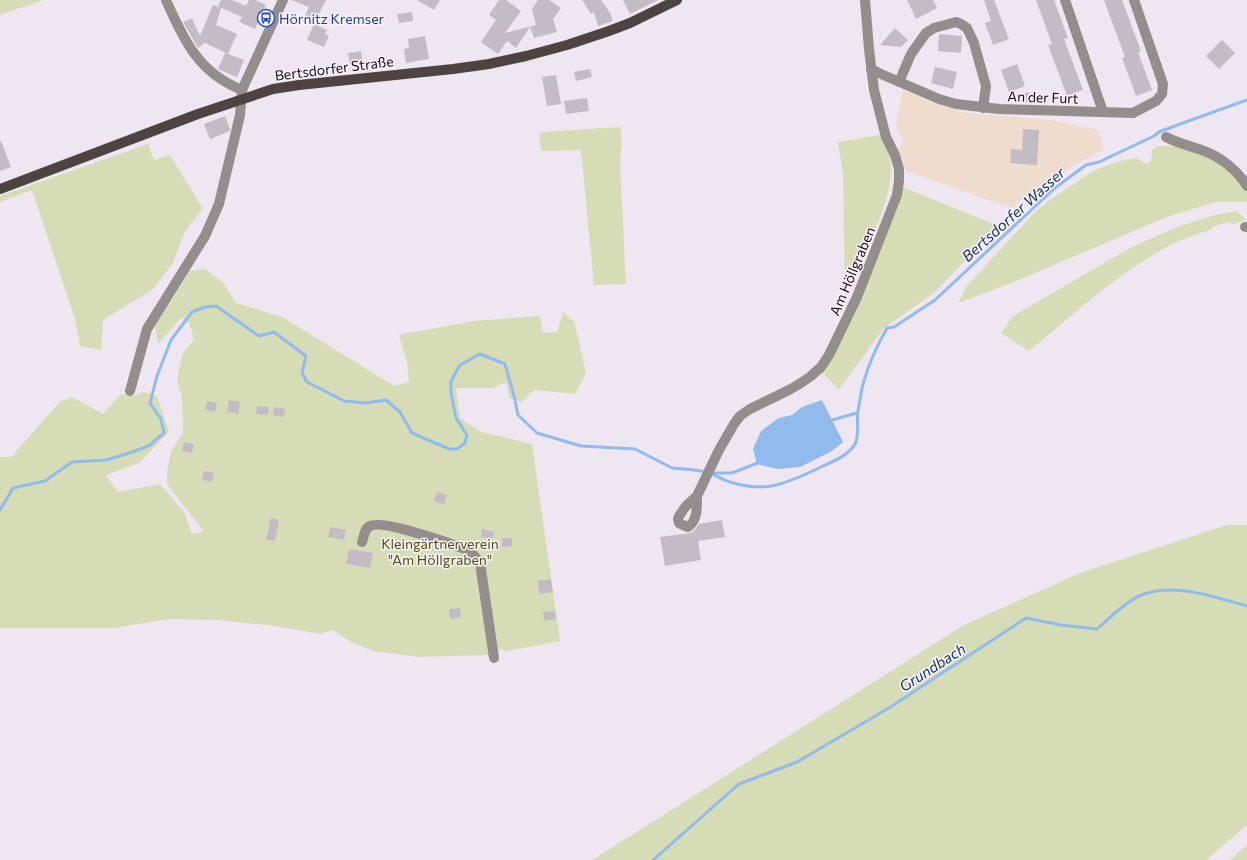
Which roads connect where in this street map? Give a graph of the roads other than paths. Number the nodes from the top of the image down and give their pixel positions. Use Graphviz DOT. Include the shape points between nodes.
graph roads {
  1 [pos="166,0"];
  2 [pos="283,0"];
  3 [pos="677,0"];
  4 [pos="865,0"];
  5 [pos="1065,0"];
  6 [pos="1134,0"];
  7 [pos="871,69"];
  8 [pos="898,82"];
  9 [pos="242,95"];
  10 [pos="983,108"];
  11 [pos="1103,112"];
  12 [pos="1166,138"];
  13 [pos="1247,186"];
  14 [pos="0,189"];
  15 [pos="130,391"];
  16 [pos="697,496"];
  17 [pos="362,542"];
  18 [pos="494,658"];
  1 -- 9 [label="street" via="191,50 215,76"];
  2 -- 9 [label="street"];
  3 -- 9 [label="main road, Bertsdorfer Straße" via="609,31 526,56 453,69 299,85"];
  4 -- 7 [label="street, Am Höllgraben"];
  5 -- 11 [label="street, An der Furt"];
  6 -- 11 [label="street, An der Furt" via="1163,84 1162,94 1156,101 1133,113"];
  7 -- 8 [label="street, An der Furt"];
  7 -- 16 [label="street, Am Höllgraben" via="886,137 899,169 899,181 892,210 860,289 838,338 820,367 801,383 740,416"];
  8 -- 10 [label="street, An der Furt" via="939,99"];
  8 -- 10 [label="street" via="911,54 926,33 956,22 967,28 971,34 986,86"];
  9 -- 14 [label="main road, Bertsdorfer Straße"];
  9 -- 15 [label="street" via="240,115 219,204 205,236 147,329"];
  10 -- 11 [label="street, An der Furt"];
  12 -- 13 [label="street" via="1206,151 1218,158 1239,175"];
  17 -- 18 [label="street" via="366,529 370,525 378,524 406,530 466,549 473,554 480,564"];
}
